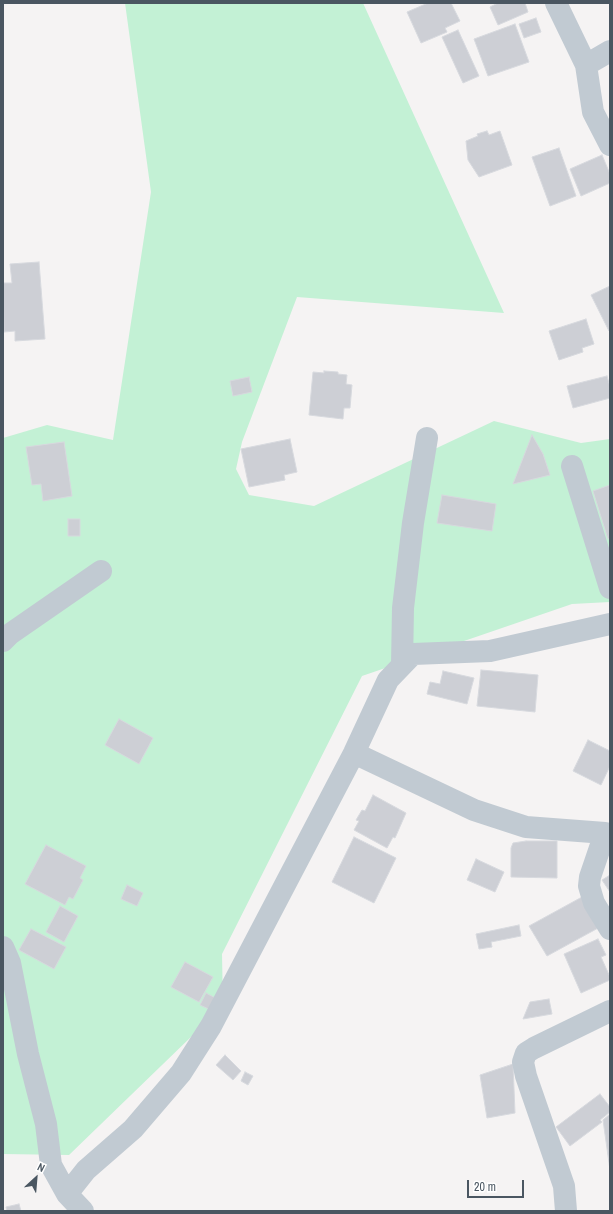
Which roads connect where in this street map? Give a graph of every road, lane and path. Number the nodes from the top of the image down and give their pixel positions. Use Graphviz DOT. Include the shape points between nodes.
graph roads {
  1 [pos="556,3"];
  2 [pos="610,52"];
  3 [pos="586,65"];
  4 [pos="610,145"];
  5 [pos="427,438"];
  6 [pos="572,466"];
  7 [pos="101,571"];
  8 [pos="610,588"];
  9 [pos="610,624"];
  10 [pos="3,641"];
  11 [pos="402,666"];
  12 [pos="354,753"];
  13 [pos="608,835"];
  14 [pos="610,928"];
  15 [pos="3,947"];
  16 [pos="610,1012"];
  17 [pos="67,1194"];
  18 [pos="83,1211"];
  19 [pos="566,1211"];
  1 -- 3 [label="street"];
  2 -- 3 [label="street"];
  3 -- 4 [label="street" via="593,112"];
  5 -- 11 [label="street" via="403,608"];
  6 -- 8 [label="street"];
  7 -- 10 [label="street"];
  9 -- 11 [label="street" via="490,651 414,654"];
  11 -- 12 [label="street" via="388,680"];
  12 -- 13 [label="street" via="474,810 526,827"];
  12 -- 17 [label="street" via="211,1026 186,1066 133,1129 86,1170"];
  13 -- 14 [label="street" via="590,877 589,886 594,903"];
  15 -- 17 [label="street" via="10,963 28,1054 46,1124 51,1165"];
  16 -- 19 [label="street" via="534,1048 526,1053 523,1062 564,1186"];
  17 -- 18 [label="street"];
}
